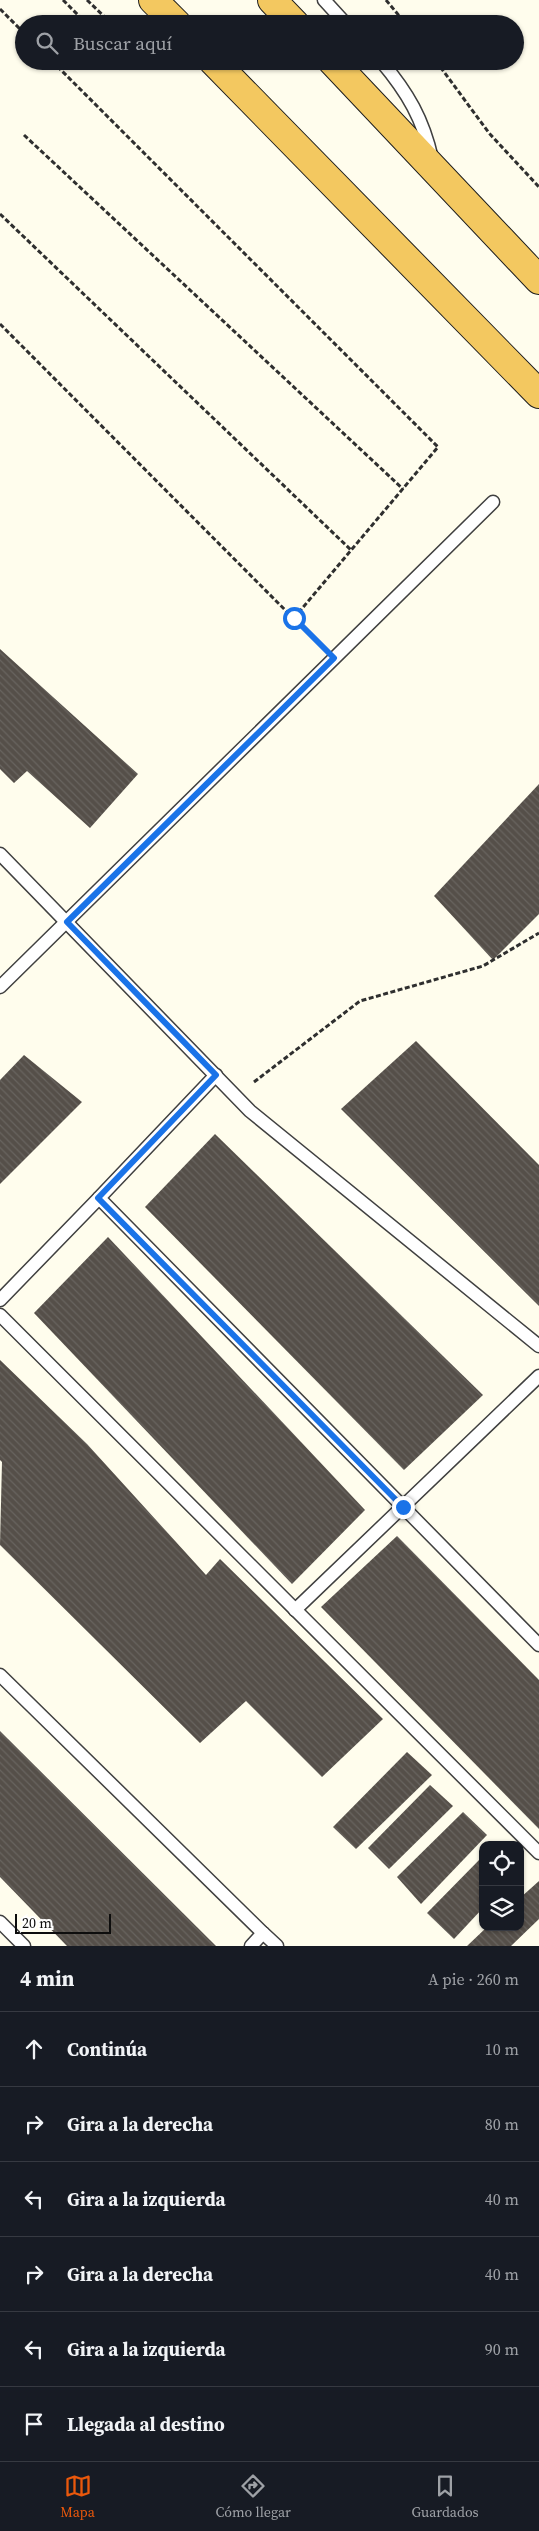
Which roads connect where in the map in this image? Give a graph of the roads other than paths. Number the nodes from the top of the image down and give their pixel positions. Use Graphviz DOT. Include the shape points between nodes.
graph roads {
  1 [pos="153,0"];
  2 [pos="272,0"];
  3 [pos="324,0"];
  4 [pos="168,15"];
  5 [pos="286,15"];
  6 [pos="338,15"];
  7 [pos="222,70"];
  8 [pos="341,70"];
  9 [pos="388,70"];
  10 [pos="433,166"];
  11 [pos="539,280"];
  12 [pos="539,394"];
  13 [pos="493,502"];
  14 [pos="0,854"];
  15 [pos="67,922"];
  16 [pos="0,988"];
  17 [pos="216,1075"];
  18 [pos="98,1198"];
  19 [pos="0,1300"];
  20 [pos="0,1315"];
  21 [pos="539,1346"];
  22 [pos="539,1376"];
  23 [pos="403,1507"];
  24 [pos="295,1610"];
  25 [pos="539,1645"];
  26 [pos="0,1675"];
  27 [pos="539,1853"];
  28 [pos="0,1922"];
  29 [pos="263,1933"];
  30 [pos="24,1946"];
  31 [pos="251,1946"];
  32 [pos="277,1946"];
  1 -- 4 [label="highway"];
  2 -- 5 [label="highway"];
  3 -- 6 [label="lane"];
  7 -- 12 [label="highway"];
  8 -- 10 [label="highway"];
  9 -- 10 [label="lane" via="420,118"];
  10 -- 11 [label="highway"];
  13 -- 15 [label="lane"];
  14 -- 15 [label="lane"];
  15 -- 16 [label="lane"];
  15 -- 17 [label="lane"];
  17 -- 18 [label="lane"];
  17 -- 21 [label="lane" via="250,1111"];
  18 -- 19 [label="lane"];
  18 -- 23 [label="lane"];
  20 -- 24 [label="lane"];
  22 -- 23 [label="lane"];
  23 -- 24 [label="lane"];
  23 -- 25 [label="lane"];
  24 -- 27 [label="lane"];
  26 -- 29 [label="lane"];
  28 -- 30 [label="lane"];
  29 -- 31 [label="lane"];
  29 -- 32 [label="lane"];
}
